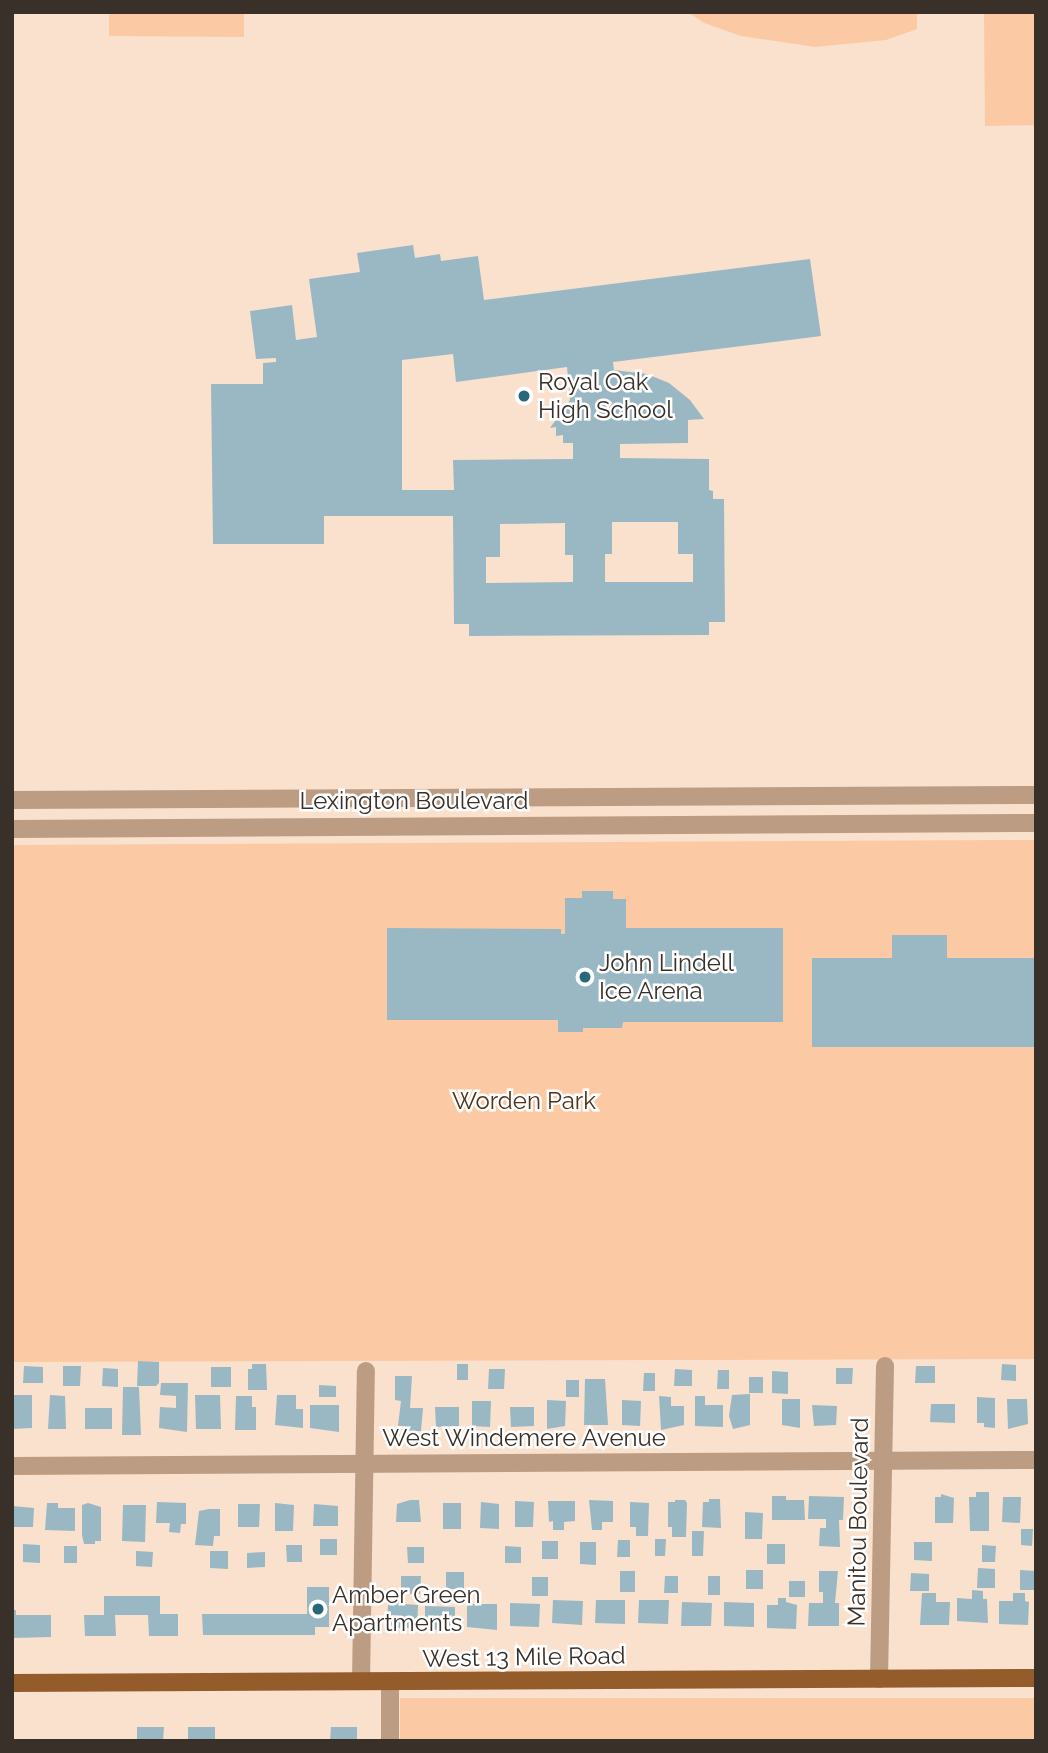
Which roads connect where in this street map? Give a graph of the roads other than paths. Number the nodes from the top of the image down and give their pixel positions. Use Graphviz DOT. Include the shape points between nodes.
graph roads {
  1 [pos="1036,795"];
  2 [pos="970,796"];
  3 [pos="546,797"];
  4 [pos="644,797"];
  5 [pos="816,797"];
  6 [pos="284,798"];
  7 [pos="118,799"];
  8 [pos="12,800"];
  9 [pos="1036,823"];
  10 [pos="970,824"];
  11 [pos="545,825"];
  12 [pos="644,825"];
  13 [pos="817,825"];
  14 [pos="283,826"];
  15 [pos="105,828"];
  16 [pos="12,829"];
  17 [pos="885,1366"];
  18 [pos="366,1371"];
  19 [pos="1036,1460"];
  20 [pos="884,1461"];
  21 [pos="364,1464"];
  22 [pos="12,1466"];
  23 [pos="1036,1678"];
  24 [pos="879,1679"];
  25 [pos="361,1681"];
  26 [pos="12,1683"];
  27 [pos="390,1683"];
  28 [pos="390,1741"];
  1 -- 2 [label="street, Lexington Boulevard"];
  2 -- 5 [label="street, Lexington Boulevard"];
  2 -- 10 [label="street"];
  3 -- 4 [label="street, Lexington Boulevard"];
  3 -- 6 [label="street, Lexington Boulevard"];
  3 -- 11 [label="street, Lexington Boulevard"];
  4 -- 5 [label="street, Lexington Boulevard"];
  4 -- 12 [label="street"];
  5 -- 13 [label="street"];
  6 -- 7 [label="street, Lexington Boulevard"];
  6 -- 14 [label="street, Lexington Boulevard"];
  7 -- 8 [label="street, Lexington Boulevard"];
  7 -- 15 [label="street"];
  9 -- 10 [label="street, Lexington Boulevard"];
  10 -- 13 [label="street, Lexington Boulevard"];
  11 -- 12 [label="street, Lexington Boulevard"];
  11 -- 14 [label="street, Lexington Boulevard"];
  12 -- 13 [label="street, Lexington Boulevard"];
  14 -- 15 [label="street, Lexington Boulevard"];
  15 -- 16 [label="street, Lexington Boulevard"];
  17 -- 20 [label="street, Manitou Boulevard"];
  18 -- 21 [label="street"];
  19 -- 20 [label="street, West Windemere Avenue"];
  20 -- 21 [label="street, West Windemere Avenue"];
  20 -- 24 [label="street, Manitou Boulevard"];
  21 -- 22 [label="street, West Windemere Avenue"];
  21 -- 25 [label="street"];
  23 -- 24 [label="main road, West 13 Mile Road"];
  24 -- 27 [label="main road, West 13 Mile Road"];
  25 -- 26 [label="main road, West 13 Mile Road"];
  25 -- 27 [label="main road, West 13 Mile Road"];
  27 -- 28 [label="street"];
}
